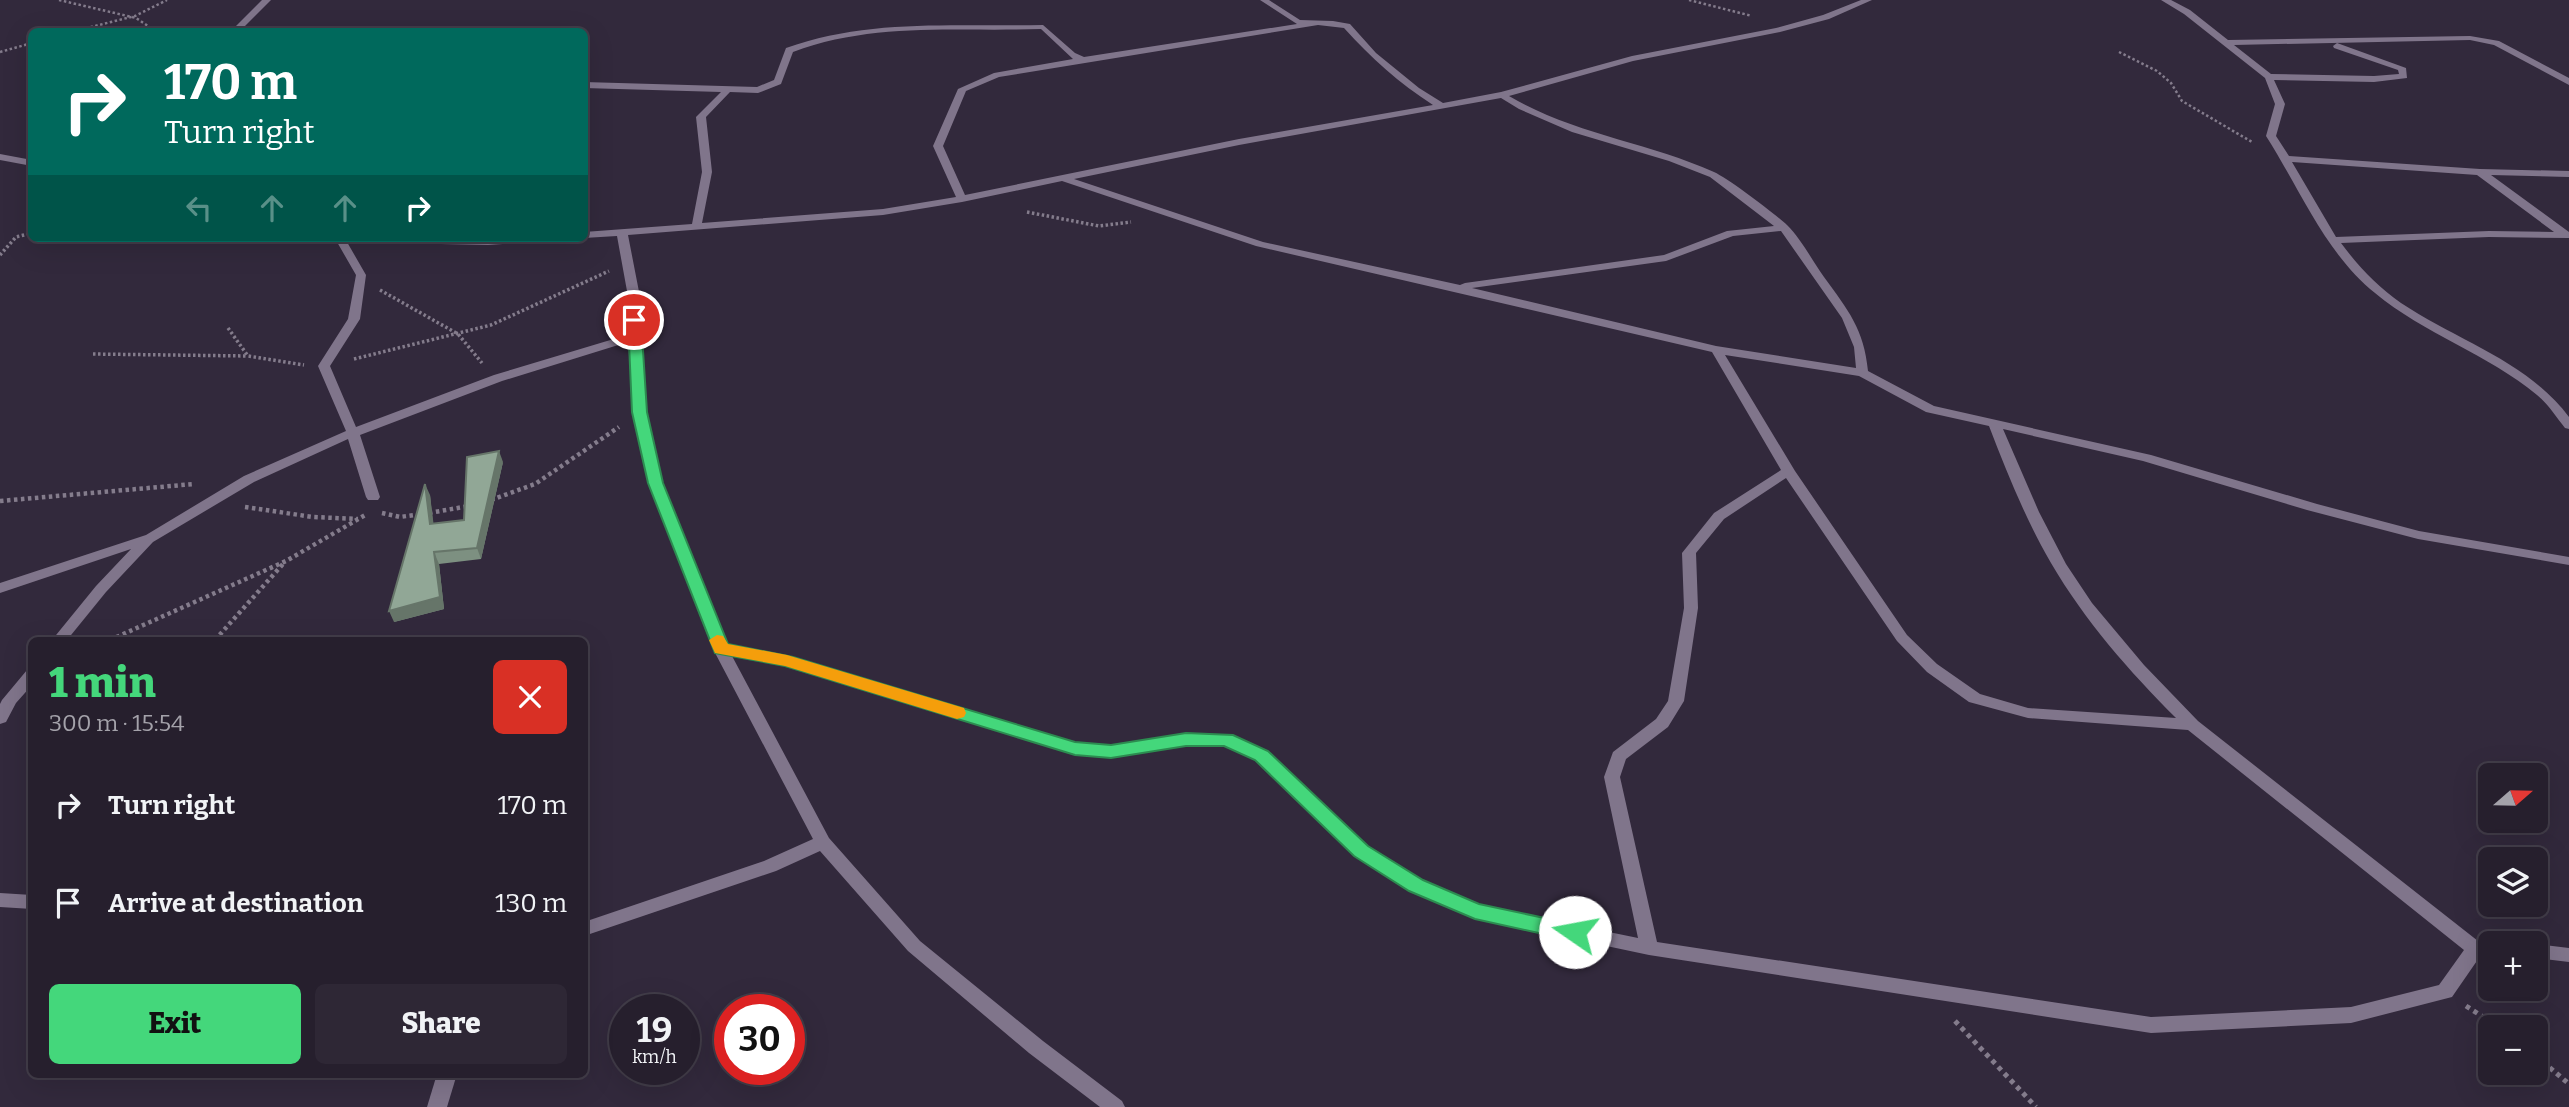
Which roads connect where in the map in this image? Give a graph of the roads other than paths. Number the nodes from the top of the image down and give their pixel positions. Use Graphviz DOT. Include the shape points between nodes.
graph roads {
  1 [pos="267,0"];
  2 [pos="1264,0"];
  3 [pos="1868,0"];
  4 [pos="2165,0"];
  5 [pos="1315,24"];
  6 [pos="238,28"];
  7 [pos="2323,42"];
  8 [pos="2224,43"];
  9 [pos="1083,60"];
  10 [pos="2269,77"];
  11 [pos="2569,82"];
  12 [pos="588,85"];
  13 [pos="727,90"];
  14 [pos="1502,95"];
  15 [pos="1443,107"];
  16 [pos="2284,156"];
  17 [pos="0,157"];
  18 [pos="28,162"];
  19 [pos="2480,172"];
  20 [pos="2569,174"];
  21 [pos="1061,178"];
  22 [pos="962,199"];
  23 [pos="696,227"];
  24 [pos="1784,228"];
  25 [pos="622,232"];
  26 [pos="588,235"];
  27 [pos="2567,235"];
  28 [pos="2334,240"];
  29 [pos="342,242"];
  30 [pos="1457,288"];
  31 [pos="633,337"];
  32 [pos="1716,350"];
  33 [pos="1862,373"];
  34 [pos="1994,423"];
  35 [pos="2569,425"];
  36 [pos="353,434"];
  37 [pos="1788,471"];
  38 [pos="373,497"];
  39 [pos="151,538"];
  40 [pos="2569,561"];
  41 [pos="0,588"];
  42 [pos="61,637"];
  43 [pos="721,649"];
  44 [pos="28,679"];
  45 [pos="0,718"];
  46 [pos="2192,725"];
  47 [pos="823,842"];
  48 [pos="0,900"];
  49 [pos="28,902"];
  50 [pos="588,928"];
  51 [pos="2478,943"];
  52 [pos="1649,948"];
  53 [pos="2548,952"];
  54 [pos="2478,953"];
  55 [pos="2569,955"];
  56 [pos="446,1078"];
  57 [pos="437,1107"];
  58 [pos="1115,1107"];
  1 -- 6 [label="street"];
  2 -- 5 [label="street" via="1290,18"];
  3 -- 14 [label="street" via="1777,30 1632,59"];
  4 -- 8 [label="street"];
  5 -- 9 [label="street"];
  5 -- 15 [label="street" via="1347,26 1373,55"];
  7 -- 8 [label="street"];
  7 -- 10 [label="street" via="2402,68 2404,76"];
  7 -- 11 [label="street" via="2484,40"];
  8 -- 10 [label="street"];
  9 -- 13 [label="street" via="1072,57 1059,38 1043,27 896,29 810,41 789,50 778,82 771,87"];
  9 -- 22 [label="street" via="997,75 962,89 937,146"];
  10 -- 16 [label="street" via="2280,104 2271,136"];
  12 -- 13 [label="street"];
  13 -- 23 [label="street" via="701,117 707,172"];
  14 -- 15 [label="street"];
  14 -- 24 [label="street" via="1575,130 1713,175"];
  15 -- 21 [label="street"];
  16 -- 19 [label="street"];
  16 -- 28 [label="street"];
  17 -- 18 [label="street"];
  19 -- 20 [label="street"];
  19 -- 27 [label="street"];
  21 -- 22 [label="street"];
  21 -- 30 [label="street" via="1260,244"];
  22 -- 23 [label="street" via="883,212"];
  23 -- 25 [label="street"];
  24 -- 30 [label="street" via="1731,233 1666,258"];
  24 -- 33 [label="street" via="1848,318 1860,347"];
  25 -- 26 [label="street"];
  25 -- 31 [label="street" via="635,302"];
  27 -- 28 [label="street"];
  28 -- 35 [label="street" via="2378,291 2420,321 2523,379 2543,394"];
  29 -- 36 [label="street" via="361,275 354,318 324,366"];
  30 -- 32 [label="street"];
  31 -- 36 [label="street" via="498,378"];
  31 -- 43 [label="street" via="639,412 655,483"];
  32 -- 33 [label="street"];
  32 -- 37 [label="street"];
  33 -- 34 [label="street" via="1930,409"];
  34 -- 40 [label="street" via="2146,458 2418,535"];
  34 -- 46 [label="street" via="2060,566 2123,651"];
  36 -- 38 [label="street"];
  36 -- 39 [label="street" via="249,479"];
  37 -- 46 [label="street" via="1902,638 1931,668 1975,698 2028,713"];
  37 -- 52 [label="street" via="1719,516 1689,553 1691,608 1676,701 1662,723 1619,756 1612,776"];
  39 -- 41 [label="street"];
  39 -- 42 [label="street"];
  43 -- 47 [label="street"];
  43 -- 52 [label="street" via="787,661 1075,748 1111,752 1186,740 1226,740 1261,755 1361,851 1416,885 1475,911"];
  44 -- 45 [label="street"];
  46 -- 51 [label="street"];
  47 -- 50 [label="street" via="770,866"];
  47 -- 58 [label="street" via="914,946"];
  48 -- 49 [label="street"];
  52 -- 54 [label="street" via="2151,1025 2351,1015 2445,991"];
  53 -- 55 [label="street"];
  56 -- 57 [label="street"];
}
